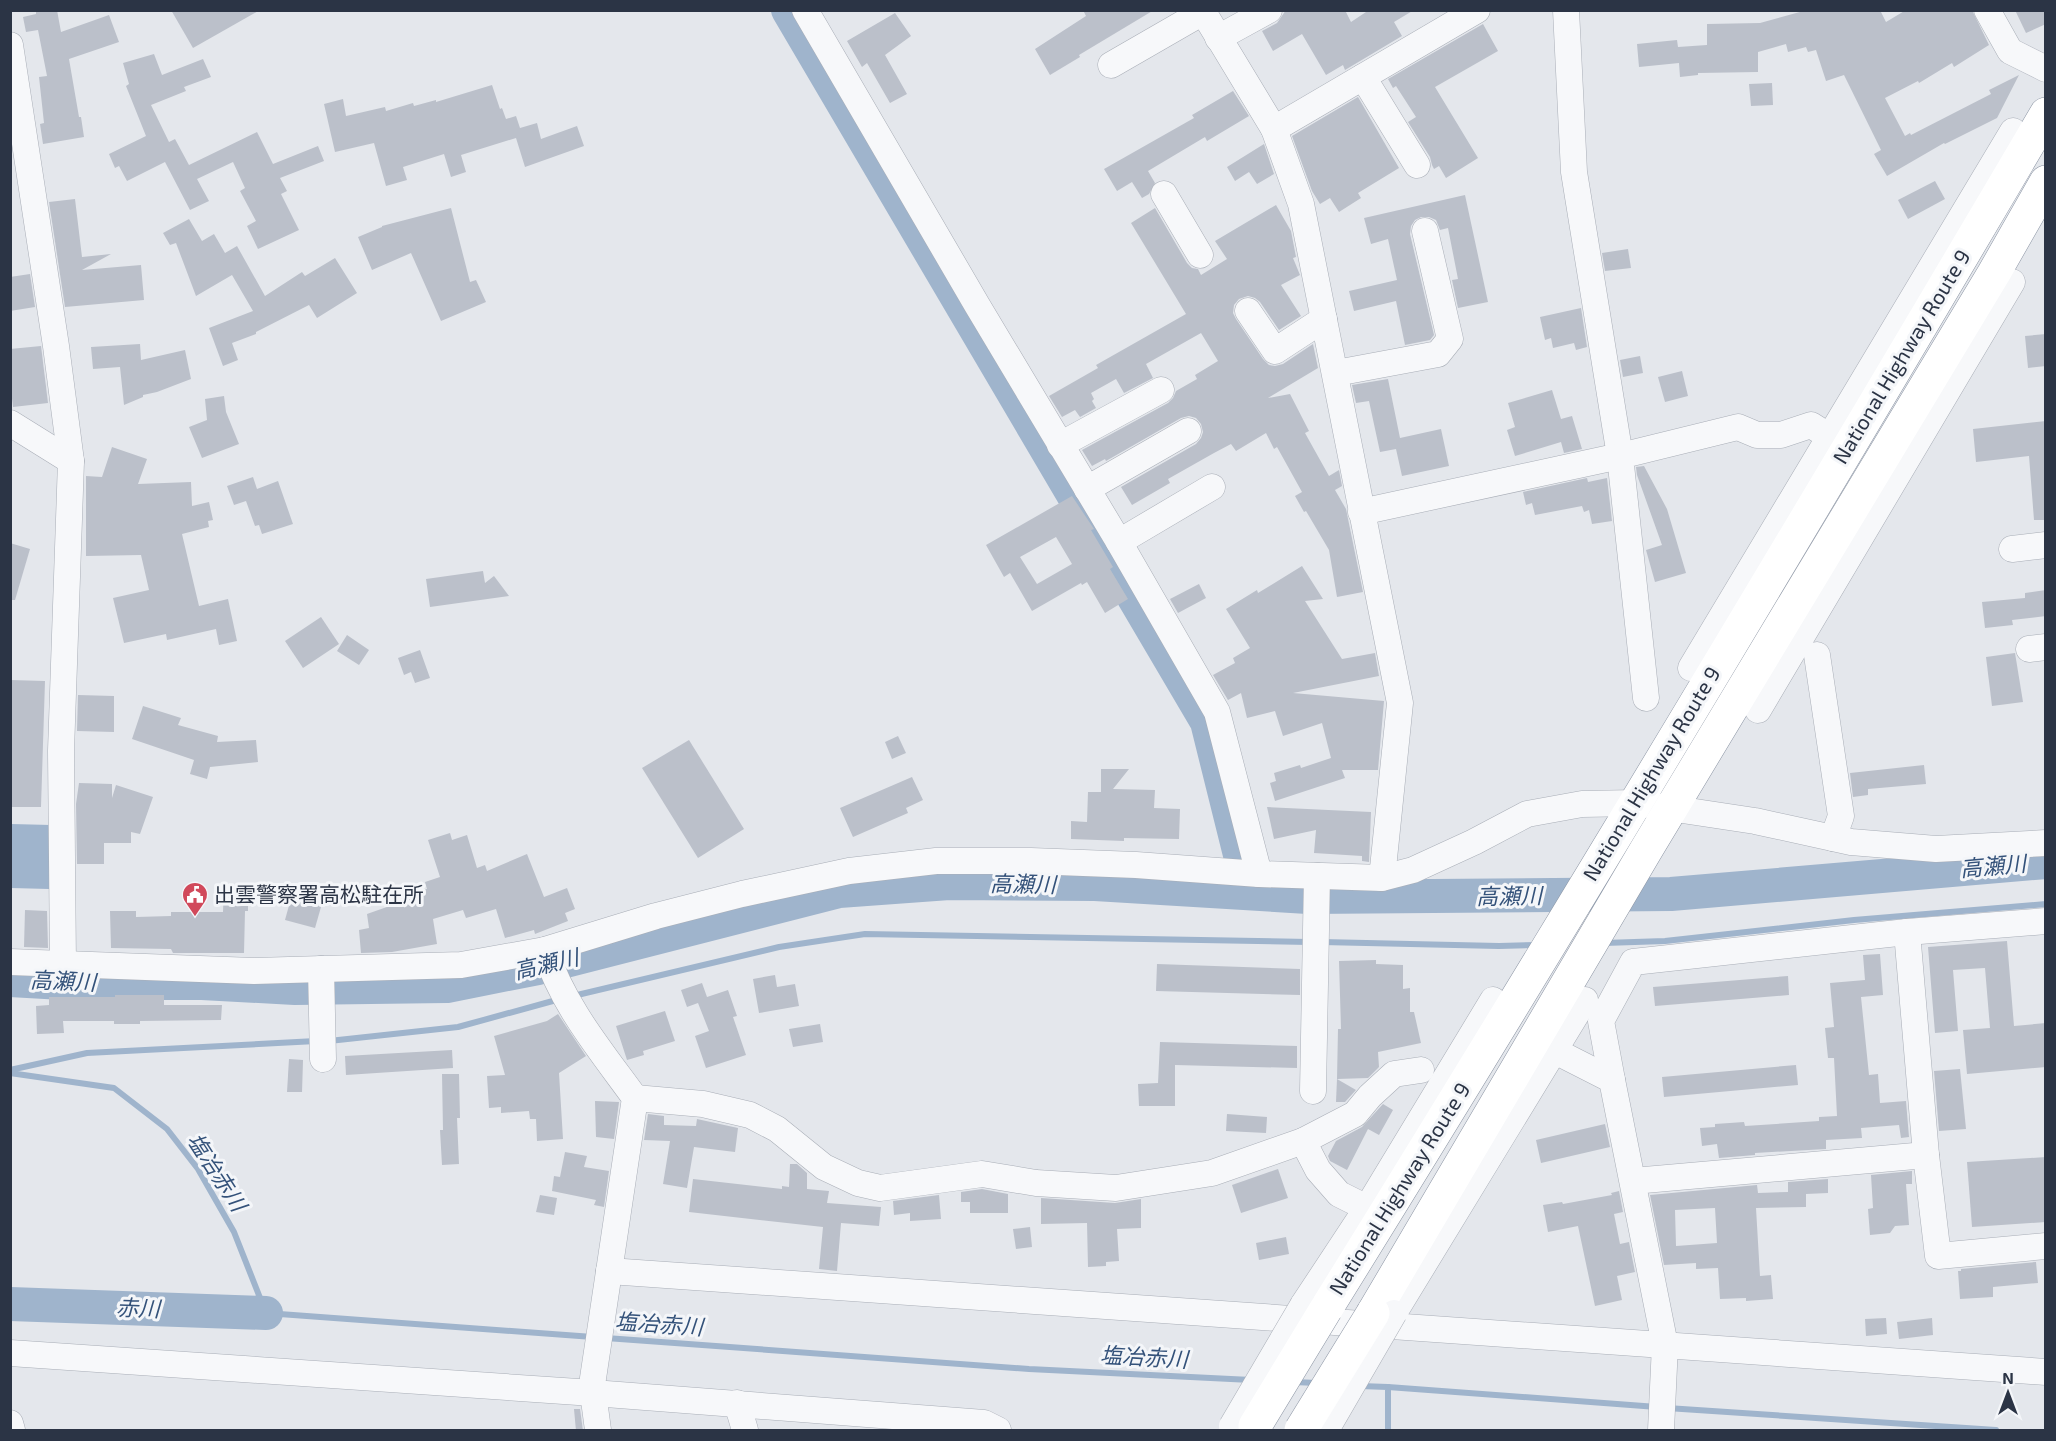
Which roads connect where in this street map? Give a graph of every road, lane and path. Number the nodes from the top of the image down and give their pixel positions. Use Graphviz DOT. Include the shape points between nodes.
graph roads {
  1 [pos="805,10"];
  2 [pos="1269,10"];
  3 [pos="1477,10"];
  4 [pos="1566,10"];
  5 [pos="1986,10"];
  6 [pos="1202,11"];
  7 [pos="1218,38"];
  8 [pos="10,45"];
  9 [pos="1112,65"];
  10 [pos="2046,69"];
  11 [pos="1363,77"];
  12 [pos="2046,114"];
  13 [pos="1274,129"];
  14 [pos="2013,131"];
  15 [pos="1417,165"];
  16 [pos="2046,182"];
  17 [pos="1164,194"];
  18 [pos="1425,231"];
  19 [pos="1200,255"];
  20 [pos="2003,278"];
  21 [pos="1937,298"];
  22 [pos="1248,311"];
  23 [pos="1904,314"];
  24 [pos="1324,319"];
  25 [pos="1336,373"];
  26 [pos="1161,390"];
  27 [pos="10,423"];
  28 [pos="1188,431"];
  29 [pos="1830,437"];
  30 [pos="1060,444"];
  31 [pos="1620,456"];
  32 [pos="71,461"];
  33 [pos="1212,487"];
  34 [pos="1087,489"];
  35 [pos="1361,512"];
  36 [pos="1119,542"];
  37 [pos="1765,545"];
  38 [pos="2046,545"];
  39 [pos="2012,549"];
  40 [pos="1837,577"];
  41 [pos="1763,589"];
  42 [pos="1798,597"];
  43 [pos="1817,655"];
  44 [pos="1691,668"];
  45 [pos="1646,698"];
  46 [pos="1758,710"];
  47 [pos="1636,803"];
  48 [pos="1672,808"];
  49 [pos="1833,838"];
  50 [pos="2046,843"];
  51 [pos="1259,874"];
  52 [pos="1317,876"];
  53 [pos="1382,878"];
  54 [pos="2046,921"];
  55 [pos="1907,932"];
  56 [pos="545,950"];
  57 [pos="10,962"];
  58 [pos="63,965"];
  59 [pos="321,969"];
  60 [pos="1570,993"];
  61 [pos="1499,1010"];
  62 [pos="1558,1046"];
  63 [pos="323,1059"];
  64 [pos="1421,1070"];
  65 [pos="1612,1080"];
  66 [pos="1312,1091"];
  67 [pos="635,1098"];
  68 [pos="1303,1141"];
  69 [pos="1926,1155"];
  70 [pos="1633,1181"];
  71 [pos="1367,1208"];
  72 [pos="2046,1246"];
  73 [pos="609,1271"];
  74 [pos="1314,1307"];
  75 [pos="1384,1313"];
  76 [pos="1665,1345"];
  77 [pos="10,1353"];
  78 [pos="2046,1372"];
  79 [pos="593,1393"];
  80 [pos="736,1403"];
  81 [pos="10,1423"];
  82 [pos="1243,1428"];
  83 [pos="12,1431"];
  84 [pos="598,1431"];
  85 [pos="745,1431"];
  86 [pos="998,1431"];
  87 [pos="1301,1431"];
  88 [pos="1326,1431"];
  89 [pos="1661,1431"];
  1 -- 30 [label="street"];
  2 -- 7 [label="street"];
  3 -- 11 [label="street"];
  4 -- 31 [label="street" via="1574,172"];
  5 -- 10 [label="street" via="2010,51"];
  6 -- 7 [label="street"];
  6 -- 9 [label="street"];
  7 -- 13 [label="street"];
  8 -- 32 [label="street"];
  11 -- 13 [label="street"];
  11 -- 15 [label="street"];
  12 -- 21 [label="highway, National Highway Route 9"];
  13 -- 24 [label="street" via="1301,204"];
  14 -- 23 [label="street"];
  16 -- 20 [label="highway, National Highway Route 9"];
  17 -- 19 [label="street"];
  18 -- 25 [label="street" via="1450,339 1438,354"];
  20 -- 40 [label="street" via="1994,314"];
  20 -- 42 [label="highway, National Highway Route 9"];
  21 -- 23 [label="street"];
  21 -- 41 [label="highway, National Highway Route 9"];
  22 -- 24 [label="street" via="1275,351"];
  23 -- 29 [label="street"];
  24 -- 25 [label="street"];
  25 -- 35 [label="street"];
  26 -- 30 [label="street"];
  27 -- 32 [label="street"];
  28 -- 34 [label="street"];
  29 -- 31 [label="street" via="1811,425 1781,435 1757,435 1738,427"];
  29 -- 37 [label="street"];
  30 -- 34 [label="street"];
  31 -- 35 [label="street"];
  31 -- 45 [label="street"];
  32 -- 58 [label="street" via="61,750"];
  33 -- 36 [label="street"];
  34 -- 36 [label="street"];
  35 -- 53 [label="street" via="1400,703"];
  36 -- 51 [label="street" via="1217,712"];
  37 -- 41 [label="street"];
  37 -- 44 [label="street"];
  38 -- 39 [label="street"];
  40 -- 42 [label="street"];
  40 -- 46 [label="street"];
  41 -- 47 [label="highway, National Highway Route 9"];
  42 -- 48 [label="highway, National Highway Route 9"];
  43 -- 49 [label="street" via="1841,816"];
  47 -- 48 [label="street"];
  47 -- 53 [label="street" via="1582,804 1527,814 1413,870"];
  47 -- 61 [label="highway, National Highway Route 9" via="1539,963"];
  48 -- 49 [label="street"];
  48 -- 60 [label="highway, National Highway Route 9"];
  49 -- 50 [label="street" via="1936,849"];
  51 -- 52 [label="street"];
  51 -- 56 [label="street" via="1136,865 936,861 849,871 742,894"];
  52 -- 53 [label="street"];
  52 -- 66 [label="street"];
  54 -- 55 [label="street"];
  55 -- 65 [label="street" via="1633,962 1600,1021"];
  55 -- 69 [label="street"];
  56 -- 59 [label="street" via="461,965"];
  56 -- 67 [label="street" via="553,976 572,1010"];
  57 -- 58 [label="street"];
  58 -- 59 [label="street" via="254,971"];
  59 -- 63 [label="street"];
  60 -- 62 [label="street"];
  60 -- 75 [label="highway, National Highway Route 9"];
  61 -- 71 [label="street" via="1472,1035"];
  61 -- 74 [label="highway, National Highway Route 9"];
  62 -- 65 [label="street"];
  62 -- 75 [label="street"];
  64 -- 68 [label="street" via="1394,1074 1355,1114"];
  65 -- 70 [label="street"];
  67 -- 68 [label="street" via="703,1104 750,1115 777,1129 824,1167 858,1183 880,1188 982,1174 1036,1183 1116,1188 1212,1173"];
  67 -- 73 [label="street"];
  68 -- 71 [label="street" via="1318,1170 1338,1194"];
  69 -- 70 [label="street"];
  69 -- 72 [label="street" via="1938,1256"];
  70 -- 76 [label="street"];
  71 -- 74 [label="street"];
  73 -- 76 [label="street"];
  73 -- 79 [label="street"];
  74 -- 82 [label="highway, National Highway Route 9, bridge"];
  75 -- 87 [label="highway, National Highway Route 9, bridge"];
  75 -- 88 [label="street, bridge"];
  76 -- 78 [label="street"];
  76 -- 89 [label="street"];
  77 -- 79 [label="street"];
  79 -- 80 [label="street"];
  79 -- 84 [label="street"];
  80 -- 85 [label="street"];
  80 -- 86 [label="street" via="984,1423"];
  81 -- 83 [label="street"];
}
